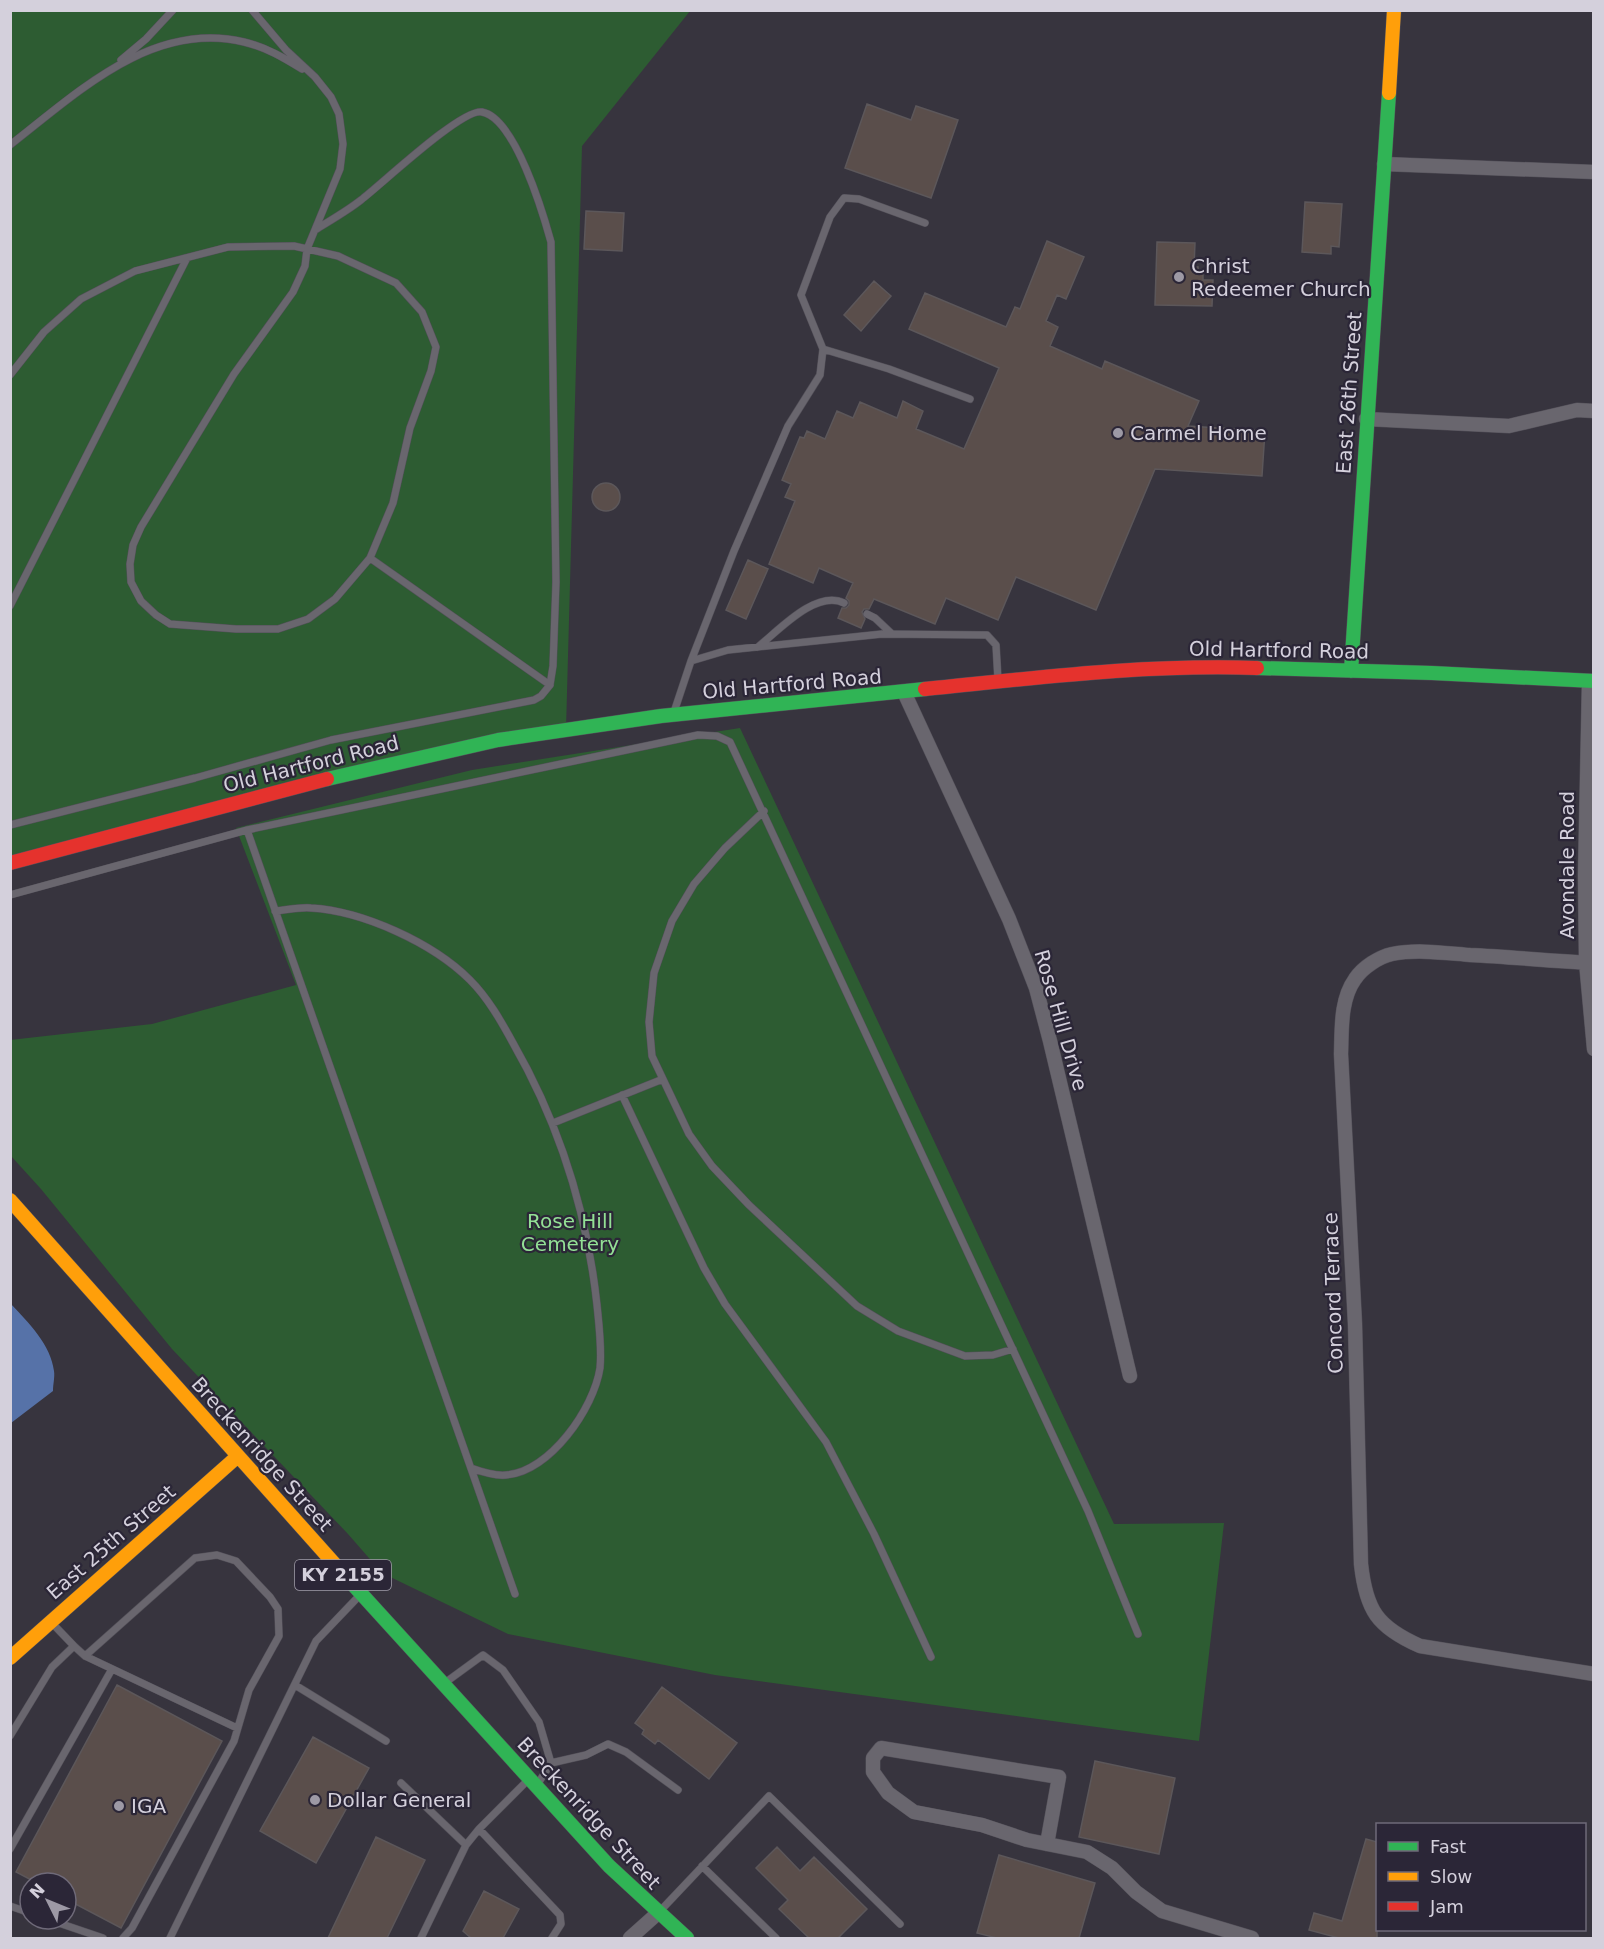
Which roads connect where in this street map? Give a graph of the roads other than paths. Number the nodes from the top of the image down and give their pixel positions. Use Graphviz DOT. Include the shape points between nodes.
graph roads {
  1 [pos="173,10"];
  2 [pos="252,10"];
  3 [pos="1394,10"];
  4 [pos="107,71"];
  5 [pos="315,77"];
  6 [pos="10,145"];
  7 [pos="1384,164"];
  8 [pos="1593,172"];
  9 [pos="925,223"];
  10 [pos="315,230"];
  11 [pos="307,249"];
  12 [pos="187,258"];
  13 [pos="823,349"];
  14 [pos="10,375"];
  15 [pos="970,399"];
  16 [pos="1593,411"];
  17 [pos="1366,418"];
  18 [pos="370,558"];
  19 [pos="844,603"];
  20 [pos="10,606"];
  21 [pos="867,614"];
  22 [pos="892,634"];
  23 [pos="758,647"];
  24 [pos="691,662"];
  25 [pos="1351,671"];
  26 [pos="1591,681"];
  27 [pos="998,682"];
  28 [pos="550,685"];
  29 [pos="904,692"];
  30 [pos="674,714"];
  31 [pos="764,811"];
  32 [pos="10,825"];
  33 [pos="247,830"];
  34 [pos="10,863"];
  35 [pos="10,895"];
  36 [pos="275,911"];
  37 [pos="1590,962"];
  38 [pos="1593,1049"];
  39 [pos="663,1079"];
  40 [pos="622,1095"];
  41 [pos="553,1123"];
  42 [pos="10,1200"];
  43 [pos="1013,1349"];
  44 [pos="1130,1376"];
  45 [pos="238,1456"];
  46 [pos="471,1468"];
  47 [pos="360,1594"];
  48 [pos="515,1594"];
  49 [pos="50,1621"];
  50 [pos="1138,1634"];
  51 [pos="74,1646"];
  52 [pos="86,1656"];
  53 [pos="931,1657"];
  54 [pos="10,1658"];
  55 [pos="112,1669"];
  56 [pos="1593,1674"];
  57 [pos="295,1685"];
  58 [pos="443,1685"];
  59 [pos="237,1728"];
  60 [pos="10,1736"];
  61 [pos="386,1741"];
  62 [pos="551,1763"];
  63 [pos="533,1783"];
  64 [pos="401,1784"];
  65 [pos="678,1790"];
  66 [pos="479,1828"];
  67 [pos="13,1840"];
  68 [pos="1047,1844"];
  69 [pos="466,1845"];
  70 [pos="10,1849"];
  71 [pos="702,1866"];
  72 [pos="658,1913"];
  73 [pos="900,1924"];
  74 [pos="78,1930"];
  75 [pos="103,1938"];
  76 [pos="123,1938"];
  77 [pos="170,1938"];
  78 [pos="421,1938"];
  79 [pos="553,1938"];
  80 [pos="630,1938"];
  81 [pos="687,1938"];
  82 [pos="776,1938"];
  83 [pos="1252,1938"];
  1 -- 4 [label="lane"];
  2 -- 5 [label="lane"];
  3 -- 7 [label="main road, East 26th Street"];
  4 -- 5 [label="lane" via="139,54 192,38 244,42 274,53"];
  4 -- 6 [label="lane"];
  5 -- 10 [label="lane" via="339,114 343,144 340,169"];
  7 -- 8 [label="street"];
  7 -- 17 [label="main road, East 26th Street"];
  9 -- 13 [label="lane" via="859,199 844,198 830,217 801,295"];
  10 -- 11 [label="lane"];
  10 -- 28 [label="lane" via="361,200 468,114 481,111 495,117 512,140 539,197 552,242 556,582"];
  11 -- 12 [label="lane" via="228,247"];
  11 -- 18 [label="lane" via="338,256 396,283 422,312 436,347 410,429 393,503"];
  11 -- 18 [label="lane" via="305,266 293,292 234,374 141,527 133,545 131,582 141,601 170,624 279,629 308,619 335,599"];
  12 -- 14 [label="lane" via="135,271 81,299 44,332"];
  12 -- 20 [label="lane"];
  13 -- 15 [label="lane"];
  13 -- 24 [label="lane" via="820,375 788,426"];
  16 -- 17 [label="street" via="1577,410 1509,426"];
  17 -- 25 [label="main road, East 26th Street"];
  18 -- 28 [label="lane"];
  19 -- 23 [label="lane" via="826,599 805,609"];
  21 -- 22 [label="lane"];
  22 -- 23 [label="lane"];
  22 -- 27 [label="lane" via="987,635 996,645"];
  23 -- 24 [label="lane" via="728,650"];
  24 -- 30 [label="lane"];
  25 -- 26 [label="main road, Old Hartford Road"];
  25 -- 27 [label="main road, Old Hartford Road" via="1173,667"];
  26 -- 37 [label="street, Avondale Road" via="1585,875"];
  27 -- 29 [label="main road, Old Hartford Road"];
  28 -- 32 [label="lane" via="534,700 331,740"];
  29 -- 30 [label="main road, Old Hartford Road"];
  29 -- 44 [label="street, Rose Hill Drive" via="1009,919 1036,988"];
  30 -- 34 [label="main road, Old Hartford Road" via="498,740 410,759"];
  31 -- 33 [label="lane" via="730,742 717,736 698,735"];
  31 -- 39 [label="lane" via="694,884 672,921 654,973 649,1022 652,1056"];
  31 -- 43 [label="lane"];
  33 -- 35 [label="lane"];
  33 -- 36 [label="lane"];
  36 -- 41 [label="lane" via="312,908 360,918 406,936 470,979 486,998 529,1071"];
  36 -- 46 [label="lane"];
  37 -- 38 [label="street, Avondale Road"];
  37 -- 56 [label="street, Concord Terrace" via="1442,953 1391,954 1370,963 1355,978 1346,999 1341,1054 1355,1324 1361,1564 1370,1606 1398,1637 1420,1646"];
  39 -- 40 [label="lane"];
  39 -- 43 [label="lane" via="689,1134 712,1166 856,1306 898,1331 965,1356 993,1355"];
  40 -- 41 [label="lane"];
  40 -- 53 [label="lane" via="725,1304 826,1442 848,1482"];
  41 -- 46 [label="lane" via="580,1206 593,1268 600,1368 582,1416 546,1458 507,1475"];
  42 -- 45 [label="main road, Breckenridge Street / KY 2155"];
  43 -- 50 [label="lane" via="1088,1511"];
  45 -- 47 [label="main road, Breckenridge Street / KY 2155"];
  45 -- 49 [label="main road, East 25th Street"];
  46 -- 48 [label="lane"];
  47 -- 57 [label="lane" via="316,1641"];
  47 -- 58 [label="main road, Breckenridge Street / KY 2155"];
  49 -- 51 [label="lane"];
  49 -- 54 [label="main road, East 25th Street"];
  51 -- 52 [label="lane"];
  51 -- 60 [label="lane" via="52,1667"];
  52 -- 55 [label="lane"];
  52 -- 59 [label="lane" via="195,1558 218,1555 236,1561 278,1609 279,1636 249,1690"];
  55 -- 59 [label="lane"];
  55 -- 67 [label="lane"];
  57 -- 61 [label="lane"];
  57 -- 77 [label="lane"];
  58 -- 62 [label="lane" via="483,1655 503,1670 540,1722"];
  58 -- 63 [label="main road, Breckenridge Street / KY 2155"];
  59 -- 76 [label="lane" via="234,1741"];
  62 -- 63 [label="lane"];
  62 -- 65 [label="lane" via="609,1744"];
  63 -- 66 [label="lane"];
  63 -- 72 [label="main road, Breckenridge Street / KY 2155"];
  64 -- 69 [label="lane"];
  66 -- 69 [label="lane"];
  66 -- 79 [label="lane" via="560,1915 561,1924"];
  67 -- 70 [label="lane"];
  68 -- 68 [label="street" via="982,1825 914,1812 888,1793 873,1772 873,1758 881,1748 1059,1777"];
  68 -- 83 [label="street" via="1087,1852 1162,1911"];
  69 -- 78 [label="lane"];
  71 -- 72 [label="lane"];
  71 -- 73 [label="lane" via="769,1796"];
  71 -- 82 [label="lane"];
  72 -- 80 [label="street"];
  72 -- 81 [label="main road, Breckenridge Street / KY 2155"];
  74 -- 75 [label="lane"];
}
